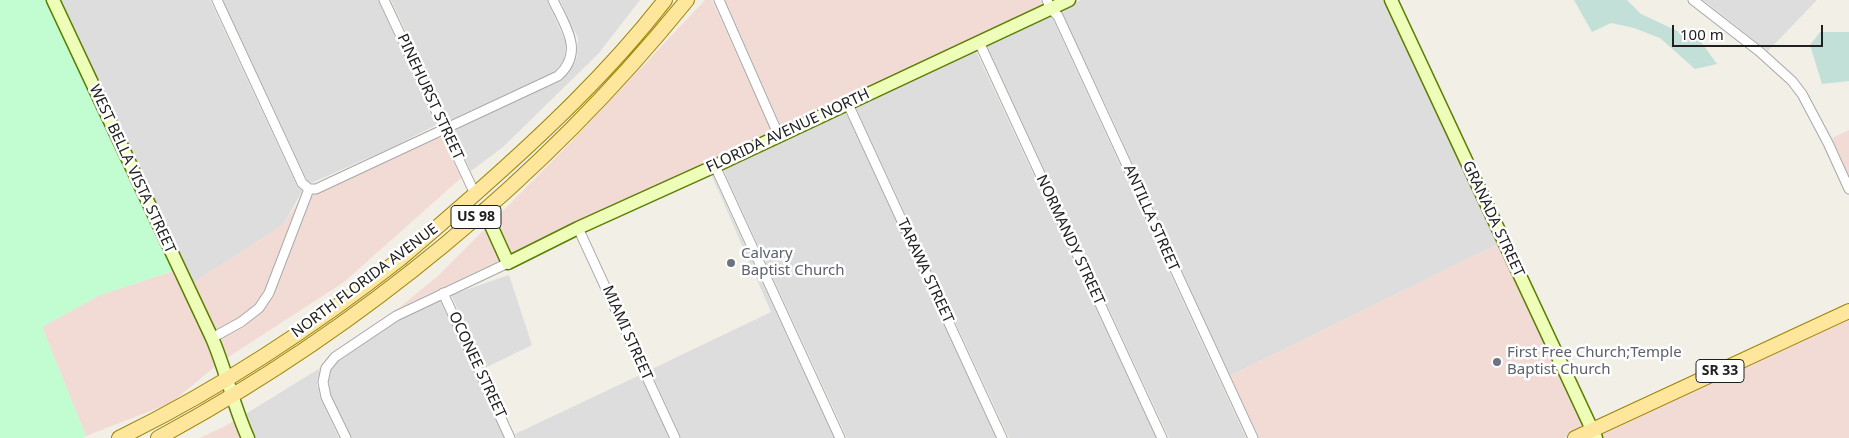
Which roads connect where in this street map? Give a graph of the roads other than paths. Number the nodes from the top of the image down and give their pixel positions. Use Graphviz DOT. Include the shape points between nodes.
graph roads {
  1 [pos="53,0"];
  2 [pos="217,0"];
  3 [pos="384,0"];
  4 [pos="553,0"];
  5 [pos="665,0"];
  6 [pos="688,0"];
  7 [pos="719,0"];
  8 [pos="1068,0"];
  9 [pos="1391,0"];
  10 [pos="1694,0"];
  11 [pos="1048,4"];
  12 [pos="978,42"];
  13 [pos="848,104"];
  14 [pos="444,129"];
  15 [pos="779,136"];
  16 [pos="715,166"];
  17 [pos="309,189"];
  18 [pos="1849,190"];
  19 [pos="475,194"];
  20 [pos="484,210"];
  21 [pos="578,228"];
  22 [pos="508,263"];
  23 [pos="443,293"];
  24 [pos="1849,311"];
  25 [pos="212,338"];
  26 [pos="227,378"];
  27 [pos="233,395"];
  28 [pos="1594,434"];
  29 [pos="119,438"];
  30 [pos="158,438"];
  31 [pos="248,438"];
  32 [pos="346,438"];
  33 [pos="510,438"];
  34 [pos="675,438"];
  35 [pos="840,438"];
  36 [pos="1002,438"];
  37 [pos="1162,438"];
  38 [pos="1253,438"];
  39 [pos="1576,438"];
  1 -- 25 [label="street, WEST BELLA VISTA STREET"];
  2 -- 17 [label="street" via="302,183"];
  3 -- 14 [label="street, PINEHURST STREET"];
  4 -- 14 [label="street" via="572,44 570,62 558,76"];
  5 -- 19 [label="main road, NORTH FLORIDA AVENUE / US 98" via="589,85 514,161"];
  6 -- 20 [label="main road, NORTH FLORIDA AVENUE / US 98" via="600,99"];
  7 -- 15 [label="street"];
  8 -- 11 [label="street, FLORIDA AVENUE NORTH"];
  9 -- 28 [label="street, GRANADA STREET"];
  10 -- 18 [label="street" via="1792,81 1828,143"];
  11 -- 12 [label="street, FLORIDA AVENUE NORTH"];
  11 -- 38 [label="street, ANTILLA STREET" via="1058,16"];
  12 -- 13 [label="street, FLORIDA AVENUE NORTH"];
  12 -- 37 [label="street, NORMANDY STREET"];
  13 -- 15 [label="street, FLORIDA AVENUE NORTH"];
  13 -- 36 [label="street, TARAWA STREET"];
  14 -- 17 [label="street" via="316,189"];
  14 -- 19 [label="street, PINEHURST STREET"];
  15 -- 16 [label="street, FLORIDA AVENUE NORTH"];
  16 -- 21 [label="street, FLORIDA AVENUE NORTH"];
  16 -- 35 [label="street"];
  17 -- 25 [label="street" via="269,292 259,308"];
  19 -- 26 [label="main road, NORTH FLORIDA AVENUE / US 98" via="399,260"];
  20 -- 22 [label="street"];
  20 -- 27 [label="main road, NORTH FLORIDA AVENUE / US 98" via="406,276"];
  21 -- 22 [label="street, FLORIDA AVENUE NORTH"];
  21 -- 34 [label="street, MIAMI STREET"];
  22 -- 23 [label="street"];
  23 -- 32 [label="street" via="396,316 335,357 326,368 323,382 326,397"];
  23 -- 33 [label="street, OCONEE STREET"];
  24 -- 28 [label="main road, SR 33"];
  25 -- 26 [label="street, WEST BELLA VISTA STREET"];
  26 -- 27 [label="street, WEST BELLA VISTA STREET"];
  26 -- 29 [label="main road, NORTH FLORIDA AVENUE / US 98"];
  27 -- 30 [label="main road, NORTH FLORIDA AVENUE / US 98"];
  27 -- 31 [label="street, WEST BELLA VISTA STREET"];
  28 -- 39 [label="main road, SR 33"];
}
